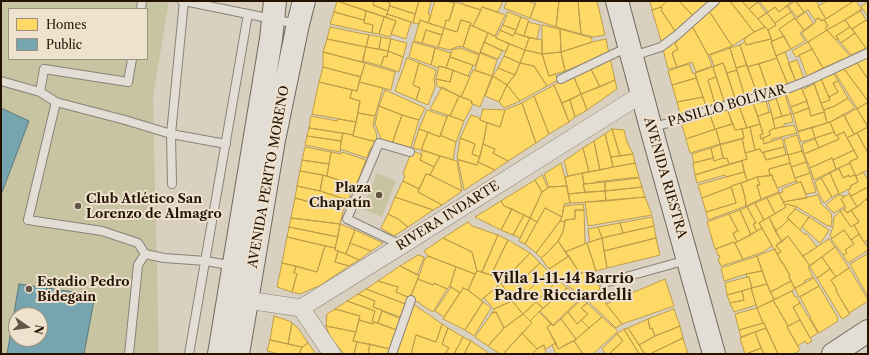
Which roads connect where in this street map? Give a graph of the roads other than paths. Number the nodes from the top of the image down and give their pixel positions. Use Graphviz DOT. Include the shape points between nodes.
graph roads {
  1 [pos="184,1"];
  2 [pos="304,1"];
  3 [pos="617,1"];
  4 [pos="715,1"];
  5 [pos="274,10"];
  6 [pos="248,14"];
  7 [pos="298,24"];
  8 [pos="630,52"];
  9 [pos="868,53"];
  10 [pos="132,60"];
  11 [pos="561,79"];
  12 [pos="1,81"];
  13 [pos="40,92"];
  14 [pos="642,94"];
  15 [pos="56,102"];
  16 [pos="651,128"];
  17 [pos="171,134"];
  18 [pos="226,144"];
  19 [pos="410,152"];
  20 [pos="172,184"];
  21 [pos="401,245"];
  22 [pos="145,254"];
  23 [pos="687,260"];
  24 [pos="206,261"];
  25 [pos="243,268"];
  26 [pos="604,283"];
  27 [pos="247,300"];
  28 [pos="411,300"];
  29 [pos="301,308"];
  30 [pos="868,332"];
  31 [pos="129,354"];
  32 [pos="189,354"];
  33 [pos="219,354"];
  34 [pos="238,354"];
  35 [pos="332,354"];
  36 [pos="392,354"];
  37 [pos="714,354"];
  38 [pos="833,354"];
  1 -- 6 [label="lane"];
  1 -- 17 [label="lane"];
  2 -- 7 [label="main road, AVENIDA PERITO MORENO"];
  3 -- 8 [label="main road, AVENIDA RIESTRA"];
  4 -- 8 [label="lane" via="661,47"];
  5 -- 6 [label="lane"];
  5 -- 7 [label="lane"];
  5 -- 25 [label="main road, AVENIDA PERITO MORENO" via="260,106"];
  6 -- 18 [label="lane"];
  7 -- 25 [label="main road, AVENIDA PERITO MORENO" via="274,140"];
  8 -- 11 [label="lane"];
  8 -- 14 [label="main road, AVENIDA RIESTRA"];
  9 -- 16 [label="lane, PASILLO BOLÍVAR" via="769,96 742,101"];
  10 -- 13 [label="lane" via="128,82 44,69"];
  12 -- 13 [label="lane"];
  13 -- 15 [label="lane"];
  14 -- 16 [label="main road, AVENIDA RIESTRA"];
  14 -- 21 [label="street, RIVERA INDARTE"];
  15 -- 17 [label="lane"];
  15 -- 22 [label="lane" via="28,220 102,231 138,243"];
  16 -- 23 [label="main road, AVENIDA RIESTRA"];
  17 -- 18 [label="lane"];
  17 -- 20 [label="lane"];
  18 -- 24 [label="lane"];
  19 -- 21 [label="lane" via="380,143 347,218"];
  21 -- 29 [label="street, RIVERA INDARTE"];
  22 -- 24 [label="lane"];
  22 -- 31 [label="lane" via="138,265"];
  23 -- 26 [label="lane"];
  23 -- 37 [label="main road, AVENIDA RIESTRA"];
  24 -- 25 [label="lane"];
  24 -- 32 [label="lane"];
  25 -- 27 [label="main road, AVENIDA PERITO MORENO"];
  25 -- 33 [label="main road, AVENIDA PERITO MORENO"];
  27 -- 29 [label="street"];
  27 -- 34 [label="main road, AVENIDA PERITO MORENO"];
  28 -- 36 [label="lane"];
  29 -- 35 [label="street"];
  30 -- 38 [label="main road"];
}
